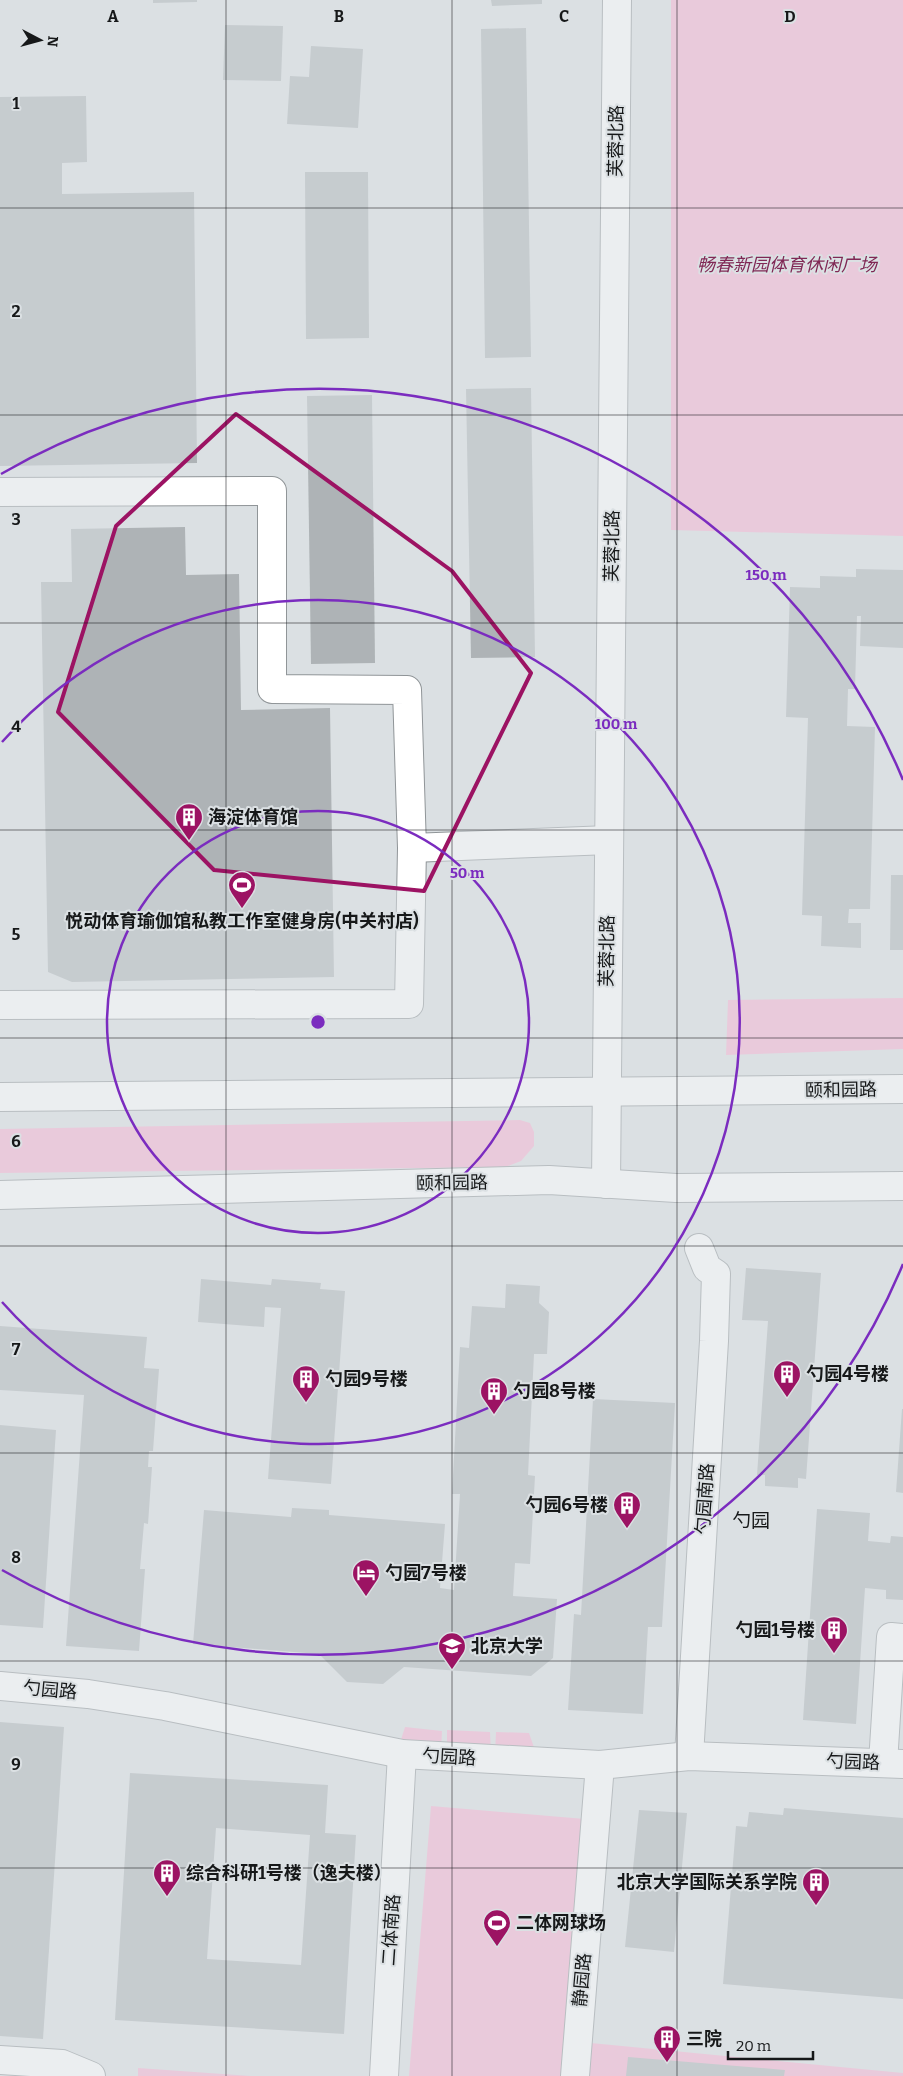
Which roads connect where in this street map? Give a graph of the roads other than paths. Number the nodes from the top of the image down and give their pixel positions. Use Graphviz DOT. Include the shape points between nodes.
graph roads {
  1 [pos="617,0"];
  2 [pos="0,492"];
  3 [pos="608,840"];
  4 [pos="412,848"];
  5 [pos="0,1005"];
  6 [pos="903,1089"];
  7 [pos="606,1091"];
  8 [pos="0,1097"];
  9 [pos="606,1184"];
  10 [pos="903,1186"];
  11 [pos="0,1194"];
  12 [pos="699,1248"];
  13 [pos="903,1638"];
  14 [pos="0,1686"];
  15 [pos="402,1754"];
  16 [pos="689,1756"];
  17 [pos="893,1763"];
  18 [pos="600,1765"];
  19 [pos="0,2060"];
  20 [pos="92,2076"];
  21 [pos="384,2076"];
  22 [pos="575,2076"];
  1 -- 3 [label="street, 芙蓉北路"];
  2 -- 4 [label="street" via="272,490 272,689 407,690"];
  3 -- 4 [label="street"];
  3 -- 7 [label="street, 芙蓉北路"];
  4 -- 5 [label="street" via="409,1004"];
  6 -- 7 [label="street, 颐和园路"];
  7 -- 8 [label="street, 颐和园路"];
  7 -- 9 [label="street, 芙蓉北路"];
  9 -- 10 [label="street, 颐和园路" via="676,1188"];
  9 -- 11 [label="street, 颐和园路" via="549,1180"];
  12 -- 16 [label="street, 勺园南路" via="707,1268 716,1274"];
  13 -- 17 [label="street" via="890,1637"];
  14 -- 15 [label="street, 勺园路" via="88,1694 165,1706"];
  15 -- 18 [label="street, 勺园路"];
  15 -- 21 [label="street, 二体南路"];
  16 -- 17 [label="street, 勺园路"];
  16 -- 18 [label="street, 勺园路"];
  18 -- 22 [label="street, 静园路"];
  19 -- 20 [label="street" via="62,2064"];
}
